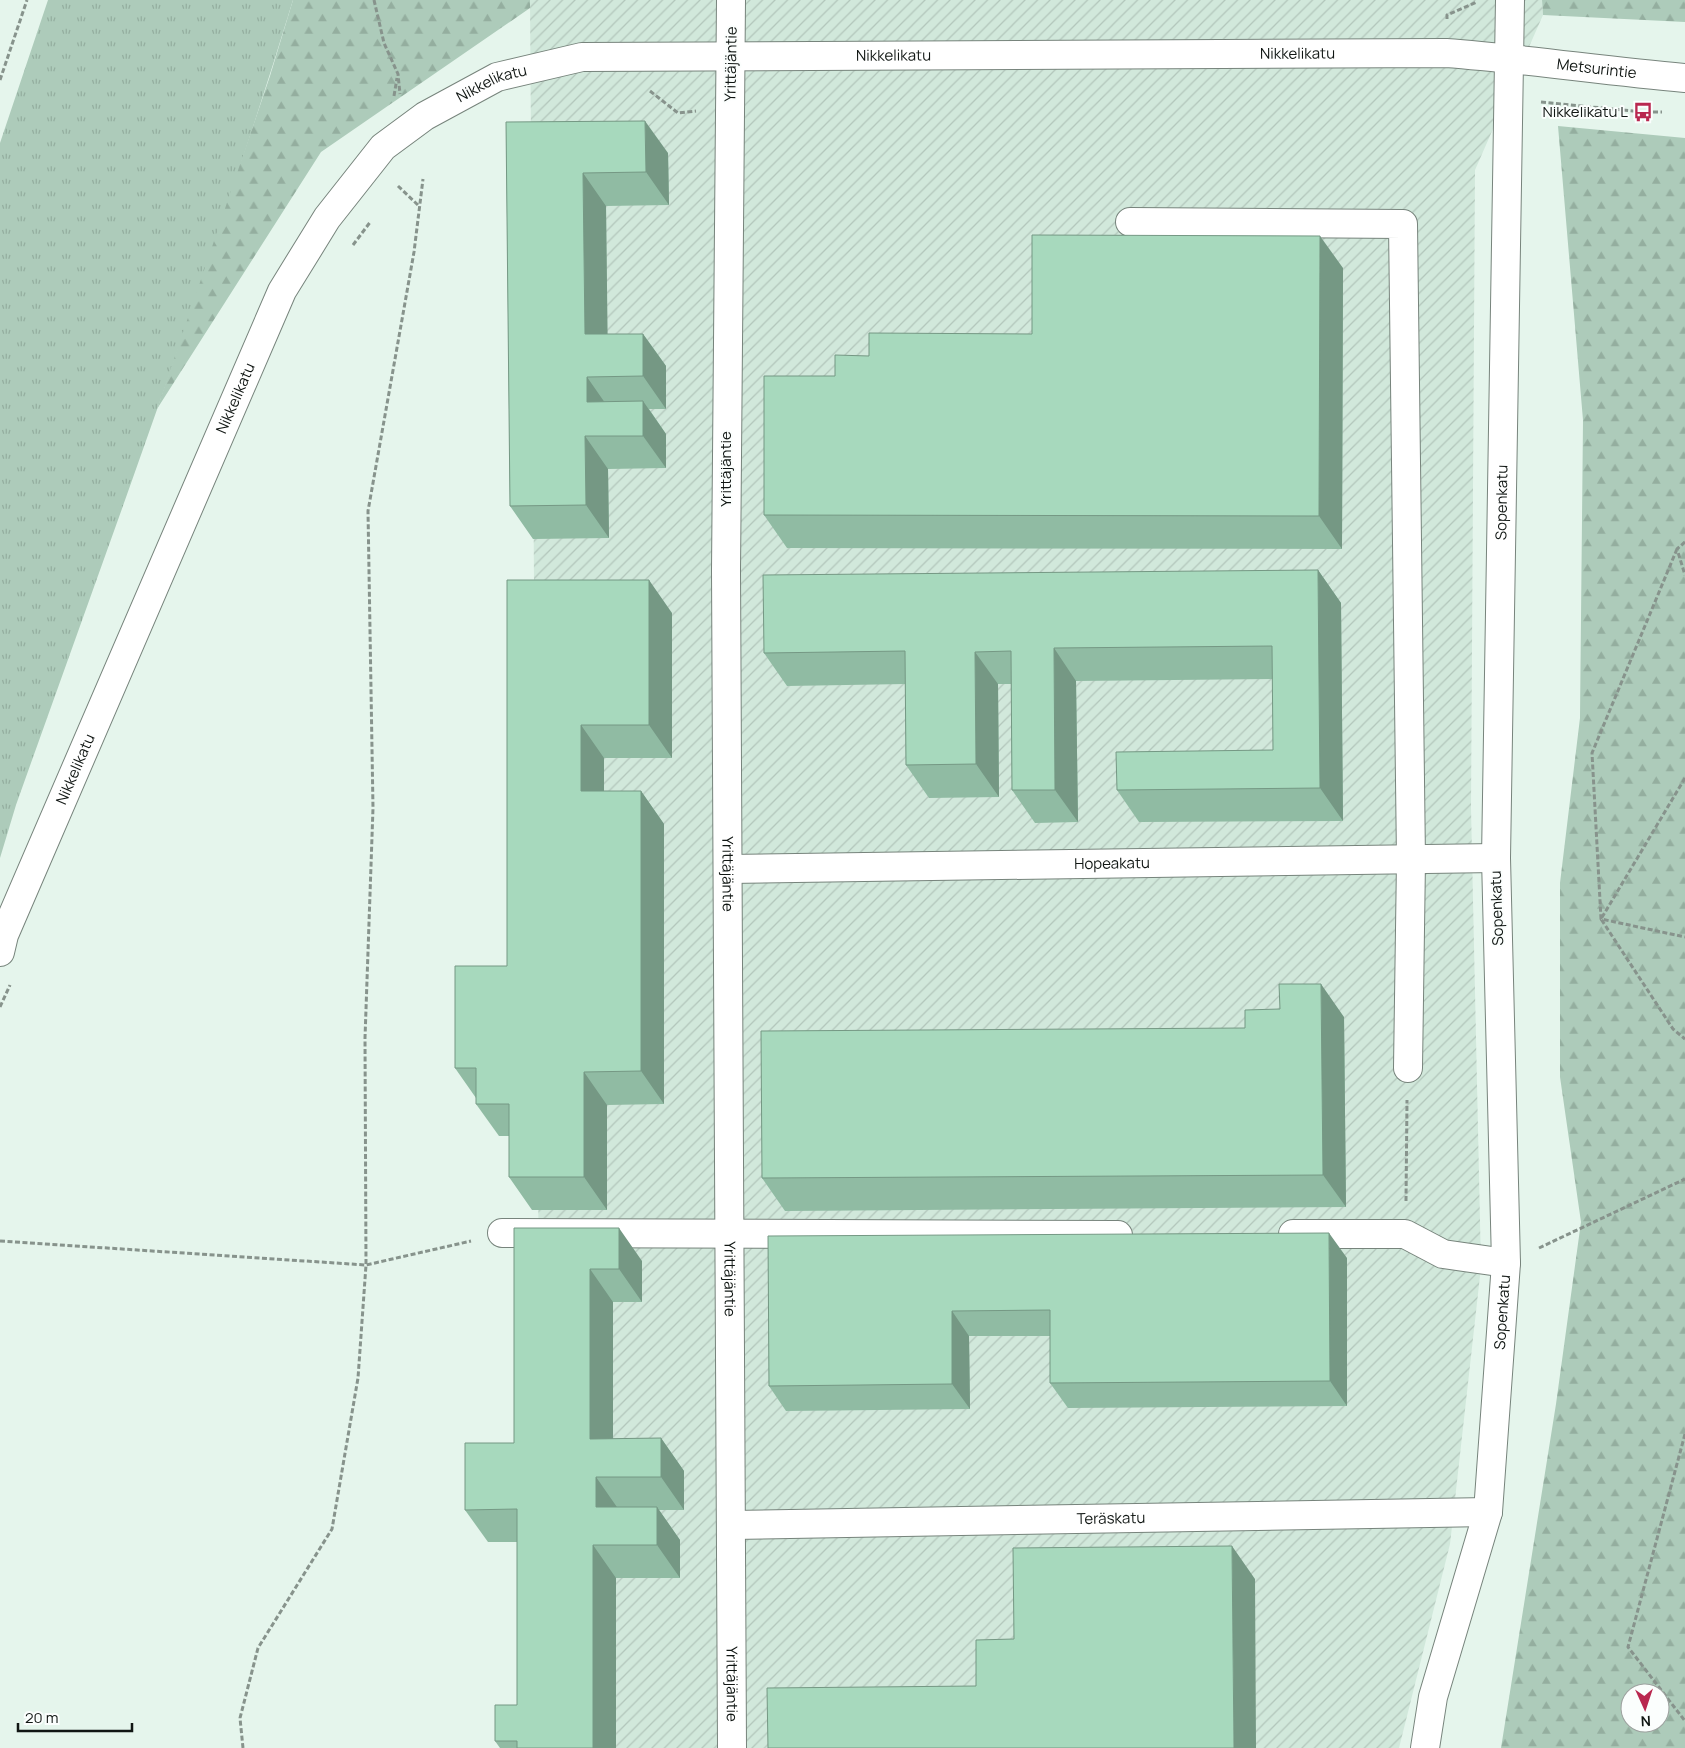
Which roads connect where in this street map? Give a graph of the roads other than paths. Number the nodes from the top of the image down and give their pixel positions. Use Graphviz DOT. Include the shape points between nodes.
graph roads {
  1 [pos="731,0"];
  2 [pos="1510,0"];
  3 [pos="732,54"];
  4 [pos="1510,58"];
  5 [pos="1685,78"];
  6 [pos="1130,222"];
  7 [pos="1496,858"];
  8 [pos="1411,860"];
  9 [pos="728,869"];
  10 [pos="0,952"];
  11 [pos="1408,1068"];
  12 [pos="502,1233"];
  13 [pos="730,1234"];
  14 [pos="1147,1234"];
  15 [pos="1266,1234"];
  16 [pos="1506,1263"];
  17 [pos="1488,1512"];
  18 [pos="732,1525"];
  19 [pos="732,1748"];
  20 [pos="1425,1748"];
  1 -- 3 [label="street, Yrittäjäntie"];
  2 -- 4 [label="street, Sopenkatu"];
  3 -- 4 [label="street, Nikkelikatu" via="1446,53"];
  3 -- 9 [label="street, Yrittäjäntie" via="726,561"];
  3 -- 10 [label="street, Nikkelikatu" via="582,56 497,77 425,116 384,147 327,218 282,291 4,935"];
  4 -- 5 [label="street, Metsurintie" via="1608,72"];
  4 -- 7 [label="street, Sopenkatu"];
  6 -- 8 [label="street" via="1403,224"];
  7 -- 8 [label="street, Hopeakatu"];
  7 -- 16 [label="street, Sopenkatu"];
  8 -- 9 [label="street, Hopeakatu"];
  8 -- 11 [label="street"];
  9 -- 13 [label="street, Yrittäjäntie"];
  12 -- 13 [label="street"];
  13 -- 14 [label="street"];
  13 -- 18 [label="street, Yrittäjäntie"];
  15 -- 16 [label="street" via="1405,1234 1443,1254"];
  16 -- 17 [label="street, Sopenkatu"];
  17 -- 18 [label="street, Teräskatu"];
  17 -- 20 [label="street, Sopenkatu" via="1433,1697"];
  18 -- 19 [label="street, Yrittäjäntie"];
}
